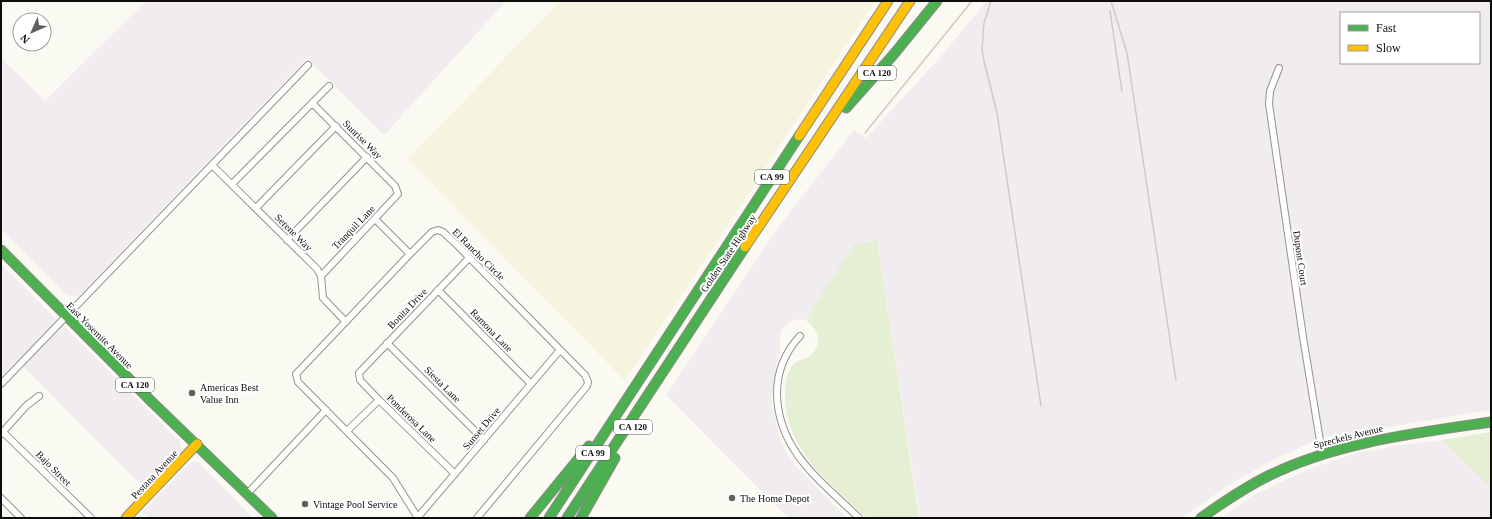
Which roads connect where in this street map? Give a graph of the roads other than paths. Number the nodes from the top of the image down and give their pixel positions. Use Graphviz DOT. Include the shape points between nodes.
graph roads {
  1 [pos="888,1"];
  2 [pos="910,1"];
  3 [pos="937,1"];
  4 [pos="308,65"];
  5 [pos="1279,68"];
  6 [pos="329,86"];
  7 [pos="312,103"];
  8 [pos="336,126"];
  9 [pos="814,143"];
  10 [pos="367,157"];
  11 [pos="212,165"];
  12 [pos="232,184"];
  13 [pos="398,192"];
  14 [pos="256,208"];
  15 [pos="375,219"];
  16 [pos="287,240"];
  17 [pos="1,250"];
  18 [pos="410,254"];
  19 [pos="469,258"];
  20 [pos="321,276"];
  21 [pos="438,290"];
  22 [pos="66,316"];
  23 [pos="346,322"];
  24 [pos="686,336"];
  25 [pos="800,336"];
  26 [pos="387,343"];
  27 [pos="560,350"];
  28 [pos="359,373"];
  29 [pos="1,384"];
  30 [pos="531,384"];
  31 [pos="636,387"];
  32 [pos="39,396"];
  33 [pos="379,400"];
  34 [pos="326,410"];
  35 [pos="1491,422"];
  36 [pos="347,431"];
  37 [pos="2,433"];
  38 [pos="484,440"];
  39 [pos="197,444"];
  40 [pos="1322,453"];
  41 [pos="455,474"];
  42 [pos="247,494"];
  43 [pos="1,498"];
  44 [pos="21,518"];
  45 [pos="90,518"];
  46 [pos="126,518"];
  47 [pos="272,518"];
  48 [pos="418,518"];
  49 [pos="477,518"];
  50 [pos="530,518"];
  51 [pos="549,518"];
  52 [pos="567,518"];
  53 [pos="581,518"];
  54 [pos="859,518"];
  55 [pos="1201,518"];
  1 -- 31 [label="main road, Golden State Highway / CA 99"];
  2 -- 9 [label="main road, Golden State Highway / CA 99"];
  3 -- 9 [label="main road, CA 120" via="894,54"];
  4 -- 11 [label="street"];
  5 -- 40 [label="street, Dupont Court" via="1273,79 1269,104"];
  6 -- 7 [label="street"];
  7 -- 8 [label="street, Sunrise Way"];
  7 -- 12 [label="street"];
  8 -- 10 [label="street, Sunrise Way"];
  8 -- 14 [label="street"];
  9 -- 24 [label="main road, Golden State Highway / CA 99"];
  10 -- 13 [label="street, Sunrise Way"];
  10 -- 16 [label="street"];
  11 -- 12 [label="street, Serene Way"];
  11 -- 22 [label="street"];
  12 -- 14 [label="street, Serene Way"];
  13 -- 15 [label="street, Tranquil Lane"];
  14 -- 16 [label="street, Serene Way"];
  15 -- 18 [label="street"];
  15 -- 20 [label="street, Tranquil Lane"];
  16 -- 20 [label="street, Serene Way"];
  17 -- 22 [label="main road, East Yosemite Avenue / CA 120"];
  18 -- 19 [label="street, El Rancho Circle" via="432,232 438,230"];
  18 -- 23 [label="street, El Rancho Circle"];
  19 -- 21 [label="street, Bonita Drive"];
  19 -- 27 [label="street, El Rancho Circle"];
  20 -- 23 [label="street" via="323,298"];
  21 -- 26 [label="street, Bonita Drive"];
  21 -- 30 [label="street, Ramona Lane"];
  22 -- 29 [label="street"];
  22 -- 39 [label="main road, East Yosemite Avenue / CA 120"];
  23 -- 34 [label="street, El Rancho Circle" via="296,374 298,382"];
  24 -- 52 [label="main road, Golden State Highway / CA 99"];
  24 -- 53 [label="main road, CA 120"];
  25 -- 54 [label="street" via="792,344 780,370 777,395 780,422 788,442 799,459"];
  26 -- 28 [label="street, Bonita Drive"];
  26 -- 38 [label="street, Siesta Lane"];
  27 -- 30 [label="street, Sunset Drive"];
  27 -- 49 [label="street, El Rancho Circle" via="585,375 587,386"];
  28 -- 33 [label="street, Ponderosa Lane" via="360,380"];
  30 -- 38 [label="street, Sunset Drive"];
  31 -- 50 [label="main road, CA 120"];
  31 -- 51 [label="main road, Golden State Highway / CA 99"];
  32 -- 37 [label="street" via="26,406"];
  33 -- 36 [label="street"];
  33 -- 41 [label="street, Ponderosa Lane"];
  34 -- 36 [label="street, El Rancho Circle"];
  34 -- 42 [label="street"];
  35 -- 40 [label="main road, Spreckels Avenue" via="1386,438"];
  36 -- 48 [label="street, El Rancho Circle" via="393,478"];
  37 -- 45 [label="street, Bajo Street"];
  38 -- 41 [label="street, Sunset Drive"];
  39 -- 42 [label="main road, East Yosemite Avenue / CA 120"];
  39 -- 46 [label="main road, Pestana Avenue"];
  40 -- 55 [label="main road, Spreckels Avenue" via="1266,476"];
  41 -- 48 [label="street, Sunset Drive"];
  42 -- 47 [label="main road, East Yosemite Avenue / CA 120"];
  43 -- 44 [label="street"];
}
